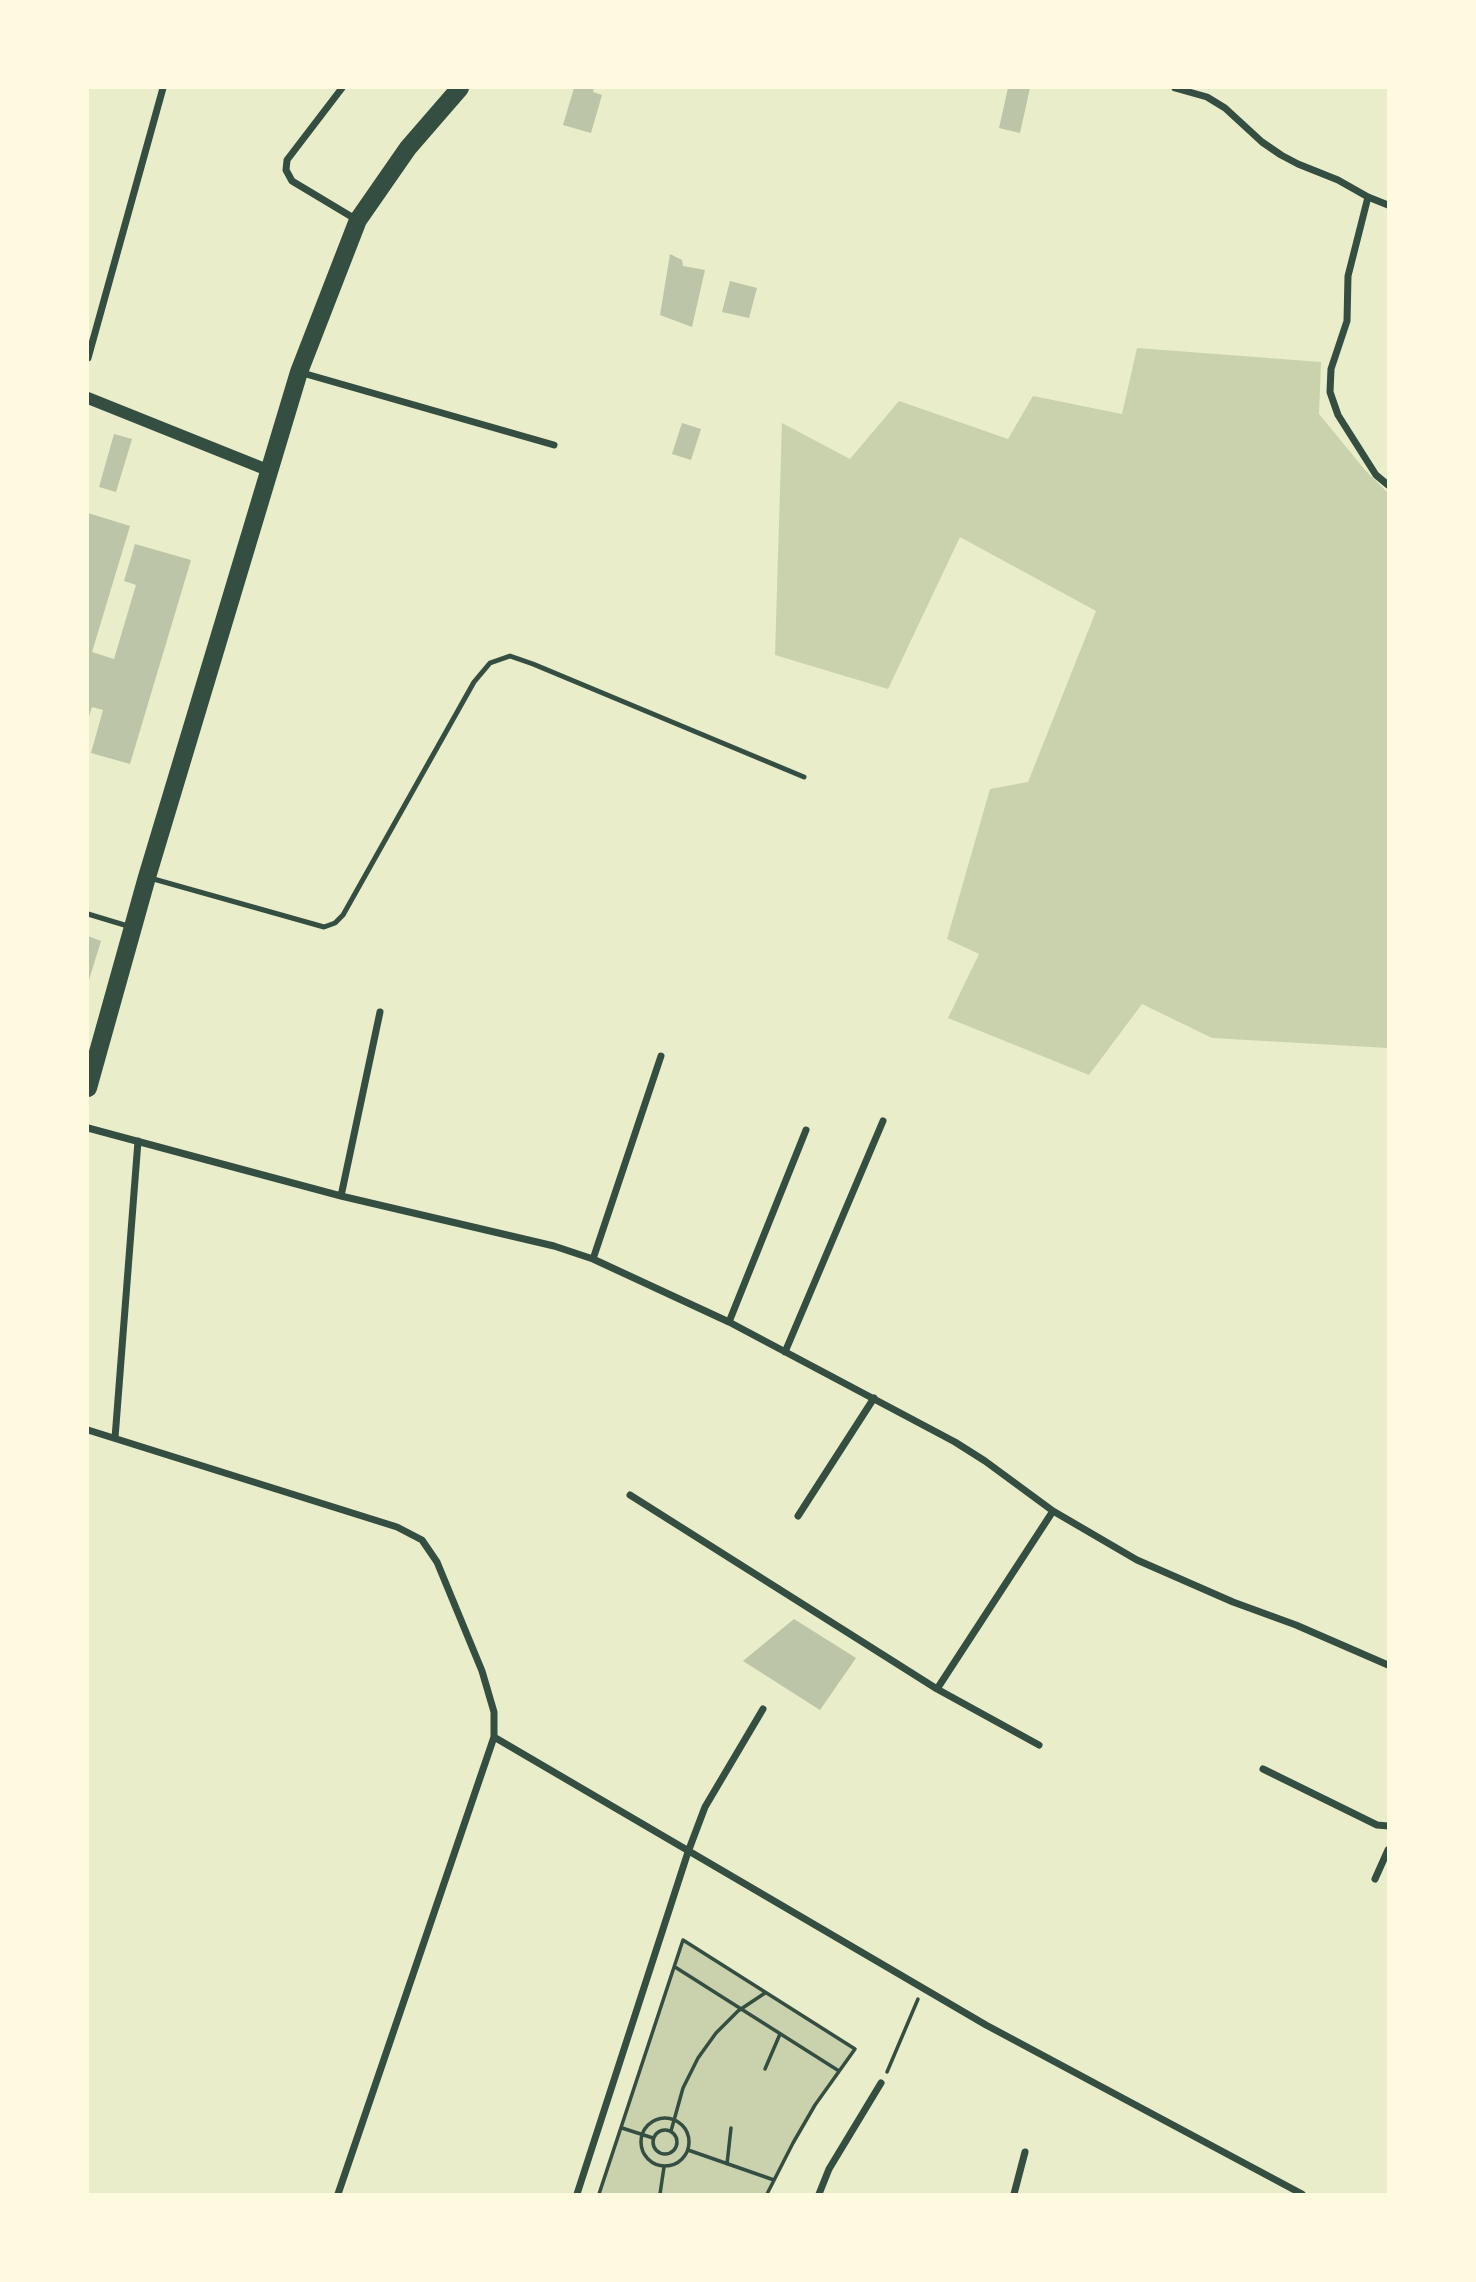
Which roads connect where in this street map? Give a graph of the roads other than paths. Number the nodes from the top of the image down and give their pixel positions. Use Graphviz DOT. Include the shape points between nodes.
graph roads {
  1 [pos="163,88"];
  2 [pos="342,88"];
  3 [pos="460,88"];
  4 [pos="1175,88"];
  5 [pos="1368,197"];
  6 [pos="1388,205"];
  7 [pos="358,220"];
  8 [pos="88,358"];
  9 [pos="299,372"];
  10 [pos="88,398"];
  11 [pos="554,445"];
  12 [pos="270,471"];
  13 [pos="1388,485"];
  14 [pos="804,777"];
  15 [pos="147,877"];
  16 [pos="88,914"];
  17 [pos="133,928"];
  18 [pos="380,1012"];
  19 [pos="661,1056"];
  20 [pos="88,1088"];
  21 [pos="883,1121"];
  22 [pos="88,1128"];
  23 [pos="806,1130"];
  24 [pos="138,1141"];
  25 [pos="341,1196"];
  26 [pos="593,1259"];
  27 [pos="729,1322"];
  28 [pos="785,1352"];
  29 [pos="874,1398"];
  30 [pos="88,1430"];
  31 [pos="115,1438"];
  32 [pos="630,1495"];
  33 [pos="1053,1511"];
  34 [pos="798,1516"];
  35 [pos="1388,1665"];
  36 [pos="937,1689"];
  37 [pos="764,1709"];
  38 [pos="494,1737"];
  39 [pos="1039,1745"];
  40 [pos="1263,1769"];
  41 [pos="1388,1826"];
  42 [pos="1388,1850"];
  43 [pos="688,1852"];
  44 [pos="1375,1879"];
  45 [pos="881,2083"];
  46 [pos="1025,2152"];
  47 [pos="338,2194"];
  48 [pos="578,2194"];
  49 [pos="819,2194"];
  50 [pos="1014,2194"];
  51 [pos="1302,2194"];
  1 -- 8 [label="street"];
  2 -- 7 [label="street" via="287,160 286,170 292,181"];
  3 -- 7 [label="main road" via="408,148"];
  4 -- 5 [label="street" via="1208,97 1280,155"];
  5 -- 6 [label="street"];
  5 -- 13 [label="street" via="1348,276 1347,321 1331,369 1330,392 1338,415 1376,475"];
  7 -- 9 [label="main road"];
  9 -- 11 [label="street"];
  9 -- 12 [label="main road"];
  10 -- 12 [label="street"];
  12 -- 15 [label="main road"];
  14 -- 15 [label="lane" via="510,656 490,663 474,682 335,923 324,927"];
  15 -- 17 [label="main road"];
  16 -- 17 [label="lane"];
  17 -- 20 [label="main road"];
  18 -- 25 [label="street"];
  19 -- 26 [label="street"];
  21 -- 28 [label="street"];
  22 -- 24 [label="street"];
  23 -- 27 [label="street"];
  24 -- 25 [label="street"];
  24 -- 31 [label="street"];
  25 -- 26 [label="street"];
  26 -- 27 [label="street"];
  27 -- 28 [label="street"];
  28 -- 29 [label="street"];
  29 -- 33 [label="street" via="985,1461"];
  29 -- 34 [label="street"];
  30 -- 31 [label="street"];
  31 -- 38 [label="street" via="397,1527 422,1540 437,1562 482,1671 494,1712"];
  32 -- 36 [label="street"];
  33 -- 35 [label="street" via="1137,1560"];
  33 -- 36 [label="street"];
  36 -- 39 [label="street"];
  37 -- 43 [label="street" via="705,1807"];
  38 -- 43 [label="street"];
  38 -- 47 [label="street"];
  40 -- 41 [label="street" via="1377,1825"];
  42 -- 44 [label="street"];
  43 -- 48 [label="street"];
  43 -- 51 [label="street" via="986,2025"];
  45 -- 49 [label="street"];
  46 -- 50 [label="street"];
}
